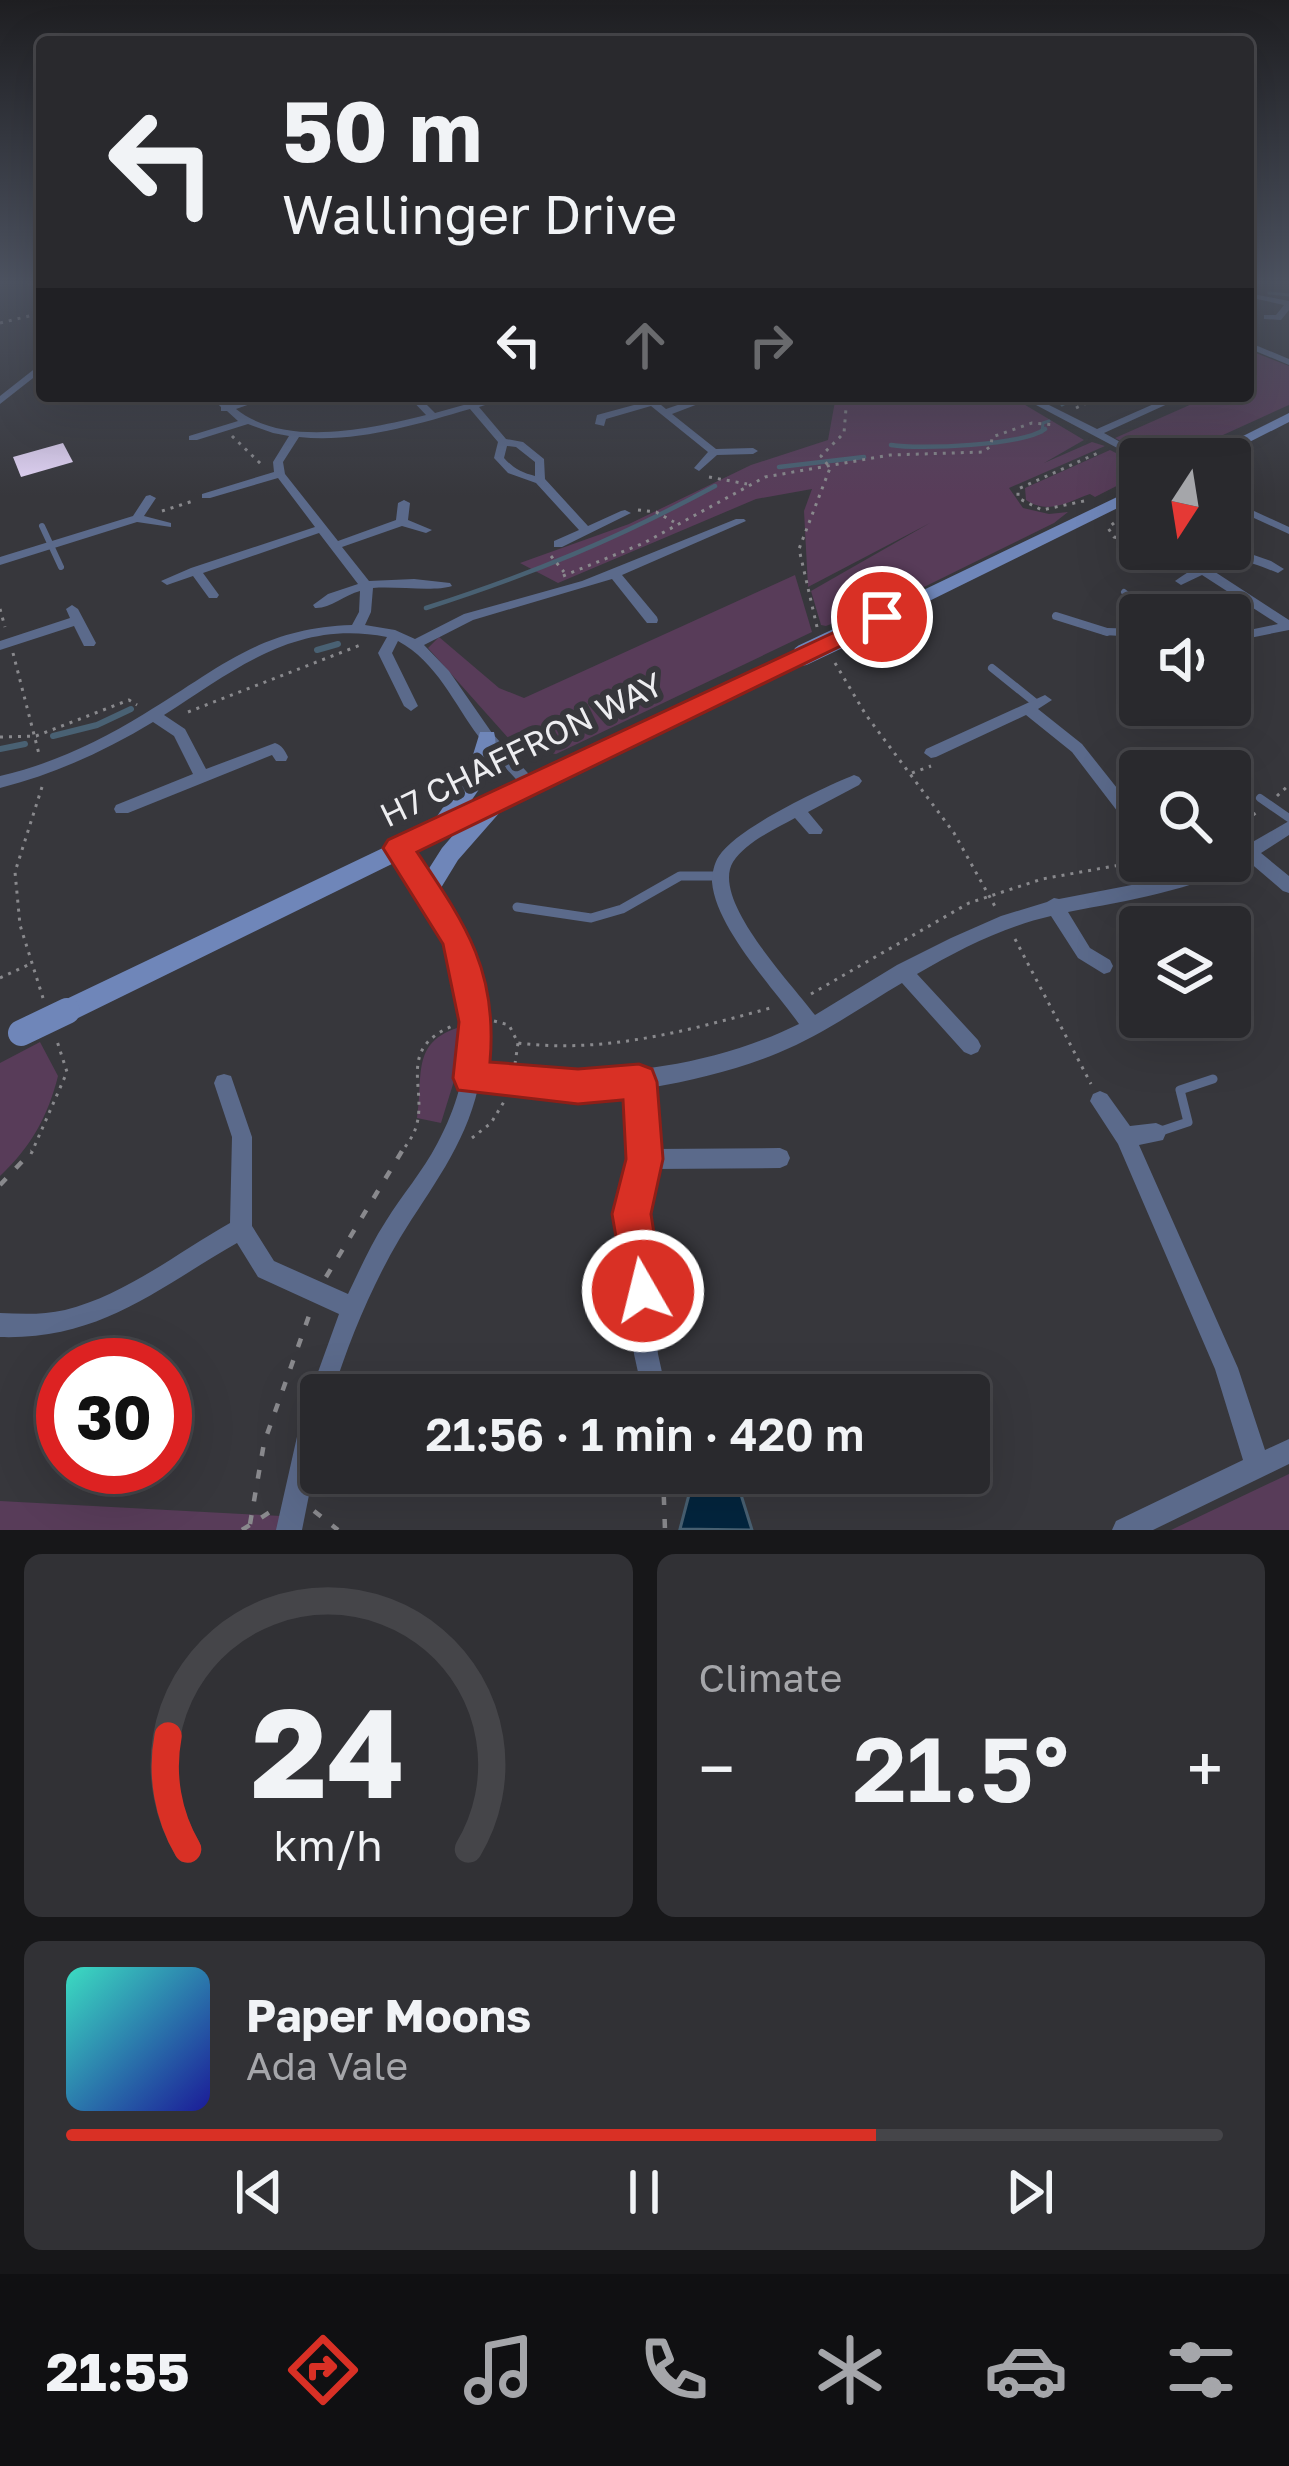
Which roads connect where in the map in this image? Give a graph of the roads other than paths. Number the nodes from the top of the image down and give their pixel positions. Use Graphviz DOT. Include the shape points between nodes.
graph roads {
  1 [pos="36,372"];
  2 [pos="0,386"];
  3 [pos="17,387"];
  4 [pos="0,401"];
  5 [pos="219,402"];
  6 [pos="248,402"];
  7 [pos="419,402"];
  8 [pos="484,402"];
  9 [pos="640,402"];
  10 [pos="651,402"];
  11 [pos="696,402"];
  12 [pos="1035,402"];
  13 [pos="1167,402"];
  14 [pos="472,405"];
  15 [pos="225,409"];
  16 [pos="664,413"];
  17 [pos="432,416"];
  18 [pos="1289,417"];
  19 [pos="248,421"];
  20 [pos="600,424"];
  21 [pos="295,434"];
  22 [pos="1097,434"];
  23 [pos="193,438"];
  24 [pos="1246,438"];
  25 [pos="503,442"];
  26 [pos="1119,445"];
  27 [pos="753,451"];
  28 [pos="714,452"];
  29 [pos="699,468"];
  30 [pos="280,474"];
  31 [pos="540,480"];
  32 [pos="206,496"];
  33 [pos="149,498"];
  34 [pos="404,502"];
  35 [pos="1119,502"];
  36 [pos="625,513"];
  37 [pos="1251,513"];
  38 [pos="137,518"];
  39 [pos="740,521"];
  40 [pos="402,522"];
  41 [pos="167,525"];
  42 [pos="42,526"];
  43 [pos="322,528"];
  44 [pos="426,530"];
  45 [pos="587,531"];
  46 [pos="1289,531"];
  47 [pos="712,532"];
  48 [pos="728,543"];
  49 [pos="558,544"];
  50 [pos="51,545"];
  51 [pos="337,545"];
  52 [pos="1251,554"];
  53 [pos="0,561"];
  54 [pos="61,567"];
  55 [pos="1278,568"];
  56 [pos="1203,570"];
  57 [pos="195,571"];
  58 [pos="613,573"];
  59 [pos="167,580"];
  60 [pos="1181,581"];
  61 [pos="446,586"];
  62 [pos="367,587"];
  63 [pos="1124,592"];
  64 [pos="1127,594"];
  65 [pos="213,595"];
  66 [pos="319,605"];
  67 [pos="629,616"];
  68 [pos="1057,616"];
  69 [pos="1288,626"];
  70 [pos="357,629"];
  71 [pos="1108,632"];
  72 [pos="1119,633"];
  73 [pos="1251,634"];
  74 [pos="395,635"];
  75 [pos="89,643"];
  76 [pos="5,645"];
  77 [pos="415,645"];
  78 [pos="992,668"];
  79 [pos="1037,704"];
  80 [pos="411,706"];
  81 [pos="160,718"];
  82 [pos="945,727"];
  83 [pos="487,737"];
  84 [pos="961,741"];
  85 [pos="931,754"];
  86 [pos="281,757"];
  87 [pos="201,775"];
  88 [pos="854,781"];
  89 [pos="0,782"];
  90 [pos="530,785"];
  91 [pos="503,798"];
  92 [pos="1260,798"];
  93 [pos="1119,802"];
  94 [pos="122,809"];
  95 [pos="799,812"];
  96 [pos="1289,823"];
  97 [pos="438,830"];
  98 [pos="815,830"];
  99 [pos="398,848"];
  100 [pos="1251,852"];
  101 [pos="1251,854"];
  102 [pos="718,876"];
  103 [pos="1175,882"];
  104 [pos="1289,886"];
  105 [pos="428,889"];
  106 [pos="1054,905"];
  107 [pos="518,907"];
  108 [pos="1105,966"];
  109 [pos="903,971"];
  110 [pos="812,1027"];
  111 [pos="10,1038"];
  112 [pos="970,1046"];
  113 [pos="471,1078"];
  114 [pos="1213,1079"];
  115 [pos="639,1082"];
  116 [pos="224,1083"];
  117 [pos="1100,1102"];
  118 [pos="1156,1133"];
  119 [pos="1125,1138"];
  120 [pos="780,1158"];
  121 [pos="644,1159"];
  122 [pos="241,1229"];
  123 [pos="352,1308"];
  124 [pos="0,1325"];
  125 [pos="650,1374"];
  126 [pos="1289,1451"];
  127 [pos="1258,1467"];
  128 [pos="290,1530"];
  129 [pos="1125,1530"];
  1 -- 3 [label="street"];
  2 -- 3 [label="street"];
  3 -- 4 [label="street"];
  5 -- 15 [label="street"];
  6 -- 15 [label="street"];
  7 -- 17 [label="street"];
  8 -- 14 [label="street"];
  9 -- 20 [label="street"];
  10 -- 16 [label="street"];
  11 -- 16 [label="street"];
  12 -- 22 [label="street"];
  13 -- 22 [label="street"];
  14 -- 17 [label="street"];
  14 -- 25 [label="street"];
  15 -- 19 [label="street"];
  16 -- 28 [label="street"];
  17 -- 21 [label="street" via="383,429"];
  18 -- 24 [label="street"];
  19 -- 21 [label="street"];
  19 -- 23 [label="street"];
  21 -- 30 [label="street" via="278,462"];
  22 -- 26 [label="street"];
  25 -- 31 [label="street" via="532,452"];
  25 -- 31 [label="street" via="504,466"];
  27 -- 28 [label="street"];
  28 -- 29 [label="street"];
  30 -- 32 [label="street"];
  30 -- 43 [label="street"];
  31 -- 45 [label="street"];
  33 -- 38 [label="street"];
  34 -- 40 [label="street"];
  35 -- 90 [label="street, H7 CHAFFRON WAY, bridge"];
  36 -- 45 [label="street"];
  37 -- 46 [label="street"];
  38 -- 41 [label="street"];
  38 -- 50 [label="street"];
  39 -- 47 [label="street"];
  40 -- 44 [label="street"];
  40 -- 51 [label="street"];
  42 -- 50 [label="lane"];
  43 -- 51 [label="street"];
  43 -- 57 [label="street"];
  45 -- 49 [label="street"];
  47 -- 48 [label="street"];
  47 -- 58 [label="street"];
  50 -- 53 [label="street"];
  50 -- 54 [label="lane"];
  51 -- 62 [label="street"];
  52 -- 55 [label="street"];
  56 -- 60 [label="street"];
  56 -- 69 [label="street"];
  57 -- 59 [label="street"];
  57 -- 65 [label="street"];
  58 -- 67 [label="street" via="649,616"];
  58 -- 77 [label="street" via="479,610"];
  61 -- 62 [label="street"];
  62 -- 66 [label="street"];
  62 -- 70 [label="street"];
  63 -- 64 [label="lane"];
  68 -- 71 [label="lane"];
  69 -- 73 [label="street"];
  70 -- 74 [label="street"];
  70 -- 81 [label="street" via="295,634 259,647 211,674"];
  71 -- 72 [label="street"];
  74 -- 77 [label="street"];
  74 -- 80 [label="street" via="385,653"];
  75 -- 76 [label="street" via="75,615"];
  77 -- 83 [label="street"];
  78 -- 79 [label="lane"];
  79 -- 84 [label="street"];
  79 -- 93 [label="street"];
  81 -- 87 [label="street" via="180,733"];
  81 -- 89 [label="street" via="42,773"];
  82 -- 84 [label="street"];
  83 -- 90 [label="street"];
  83 -- 97 [label="street" via="480,770"];
  84 -- 85 [label="street"];
  86 -- 87 [label="street" via="275,748"];
  87 -- 94 [label="street"];
  88 -- 95 [label="street"];
  90 -- 91 [label="street, H7 CHAFFRON WAY"];
  91 -- 97 [label="street, H7 CHAFFRON WAY"];
  91 -- 105 [label="street"];
  92 -- 96 [label="lane"];
  95 -- 98 [label="street"];
  95 -- 102 [label="street" via="743,844"];
  96 -- 100 [label="street"];
  97 -- 99 [label="street, H7 CHAFFRON WAY"];
  99 -- 105 [label="street"];
  99 -- 111 [label="street, H7 CHAFFRON WAY, bridge"];
  101 -- 104 [label="street"];
  102 -- 107 [label="lane" via="680,876 591,918"];
  102 -- 110 [label="street" via="727,910"];
  103 -- 106 [label="street"];
  105 -- 113 [label="street" via="458,939 476,1022"];
  106 -- 108 [label="street" via="1084,952"];
  106 -- 109 [label="street"];
  109 -- 110 [label="street"];
  109 -- 112 [label="street"];
  110 -- 115 [label="street" via="760,1052"];
  113 -- 115 [label="street"];
  113 -- 123 [label="street" via="452,1137"];
  114 -- 118 [label="lane" via="1180,1090 1188,1122"];
  115 -- 121 [label="street"];
  116 -- 122 [label="street" via="242,1137"];
  117 -- 119 [label="street"];
  118 -- 119 [label="street"];
  119 -- 127 [label="street" via="1226,1368"];
  120 -- 121 [label="street"];
  121 -- 125 [label="street" via="631,1214"];
  122 -- 123 [label="street" via="266,1269"];
  122 -- 124 [label="street" via="93,1315 34,1330"];
  123 -- 128 [label="street" via="316,1407"];
  126 -- 127 [label="street"];
  127 -- 129 [label="street"];
}
